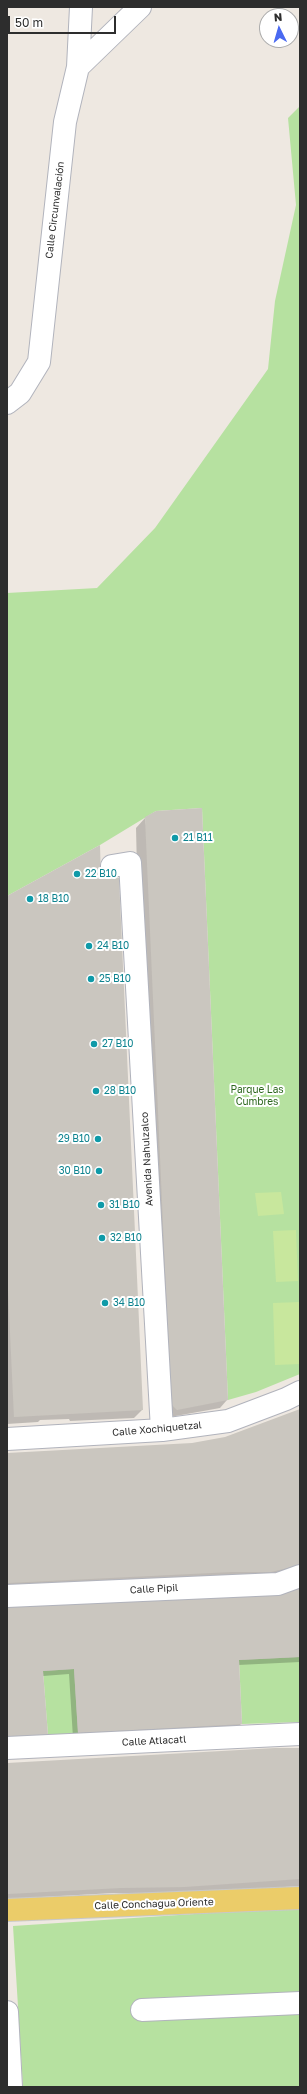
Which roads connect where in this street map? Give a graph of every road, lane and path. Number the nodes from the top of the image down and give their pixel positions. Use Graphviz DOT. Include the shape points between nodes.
graph roads {
  1 [pos="80,7"];
  2 [pos="140,7"];
  3 [pos="78,67"];
  4 [pos="7,403"];
  5 [pos="121,865"];
  6 [pos="300,1392"];
  7 [pos="162,1430"];
  8 [pos="7,1439"];
  9 [pos="300,1576"];
  10 [pos="7,1596"];
  11 [pos="300,1734"];
  12 [pos="7,1748"];
  13 [pos="300,1898"];
  14 [pos="7,1910"];
  15 [pos="300,2003"];
  16 [pos="142,2010"];
  17 [pos="7,2012"];
  18 [pos="11,2087"];
  1 -- 3 [label="street, Calle Circunvalación"];
  2 -- 3 [label="street"];
  3 -- 4 [label="street, Calle Circunvalación" via="65,122 39,362 20,393"];
  5 -- 7 [label="street, Avenida Nahulzalco"];
  6 -- 7 [label="street, Calle Xochiquetzal" via="228,1421"];
  7 -- 8 [label="street, Calle Xochiquetzal"];
  9 -- 10 [label="street, Calle Pipil" via="278,1584"];
  11 -- 12 [label="street, Calle Atlacatl"];
  13 -- 14 [label="main road, Calle Conchagua Oriente"];
  15 -- 16 [label="street"];
  17 -- 18 [label="street"];
}
